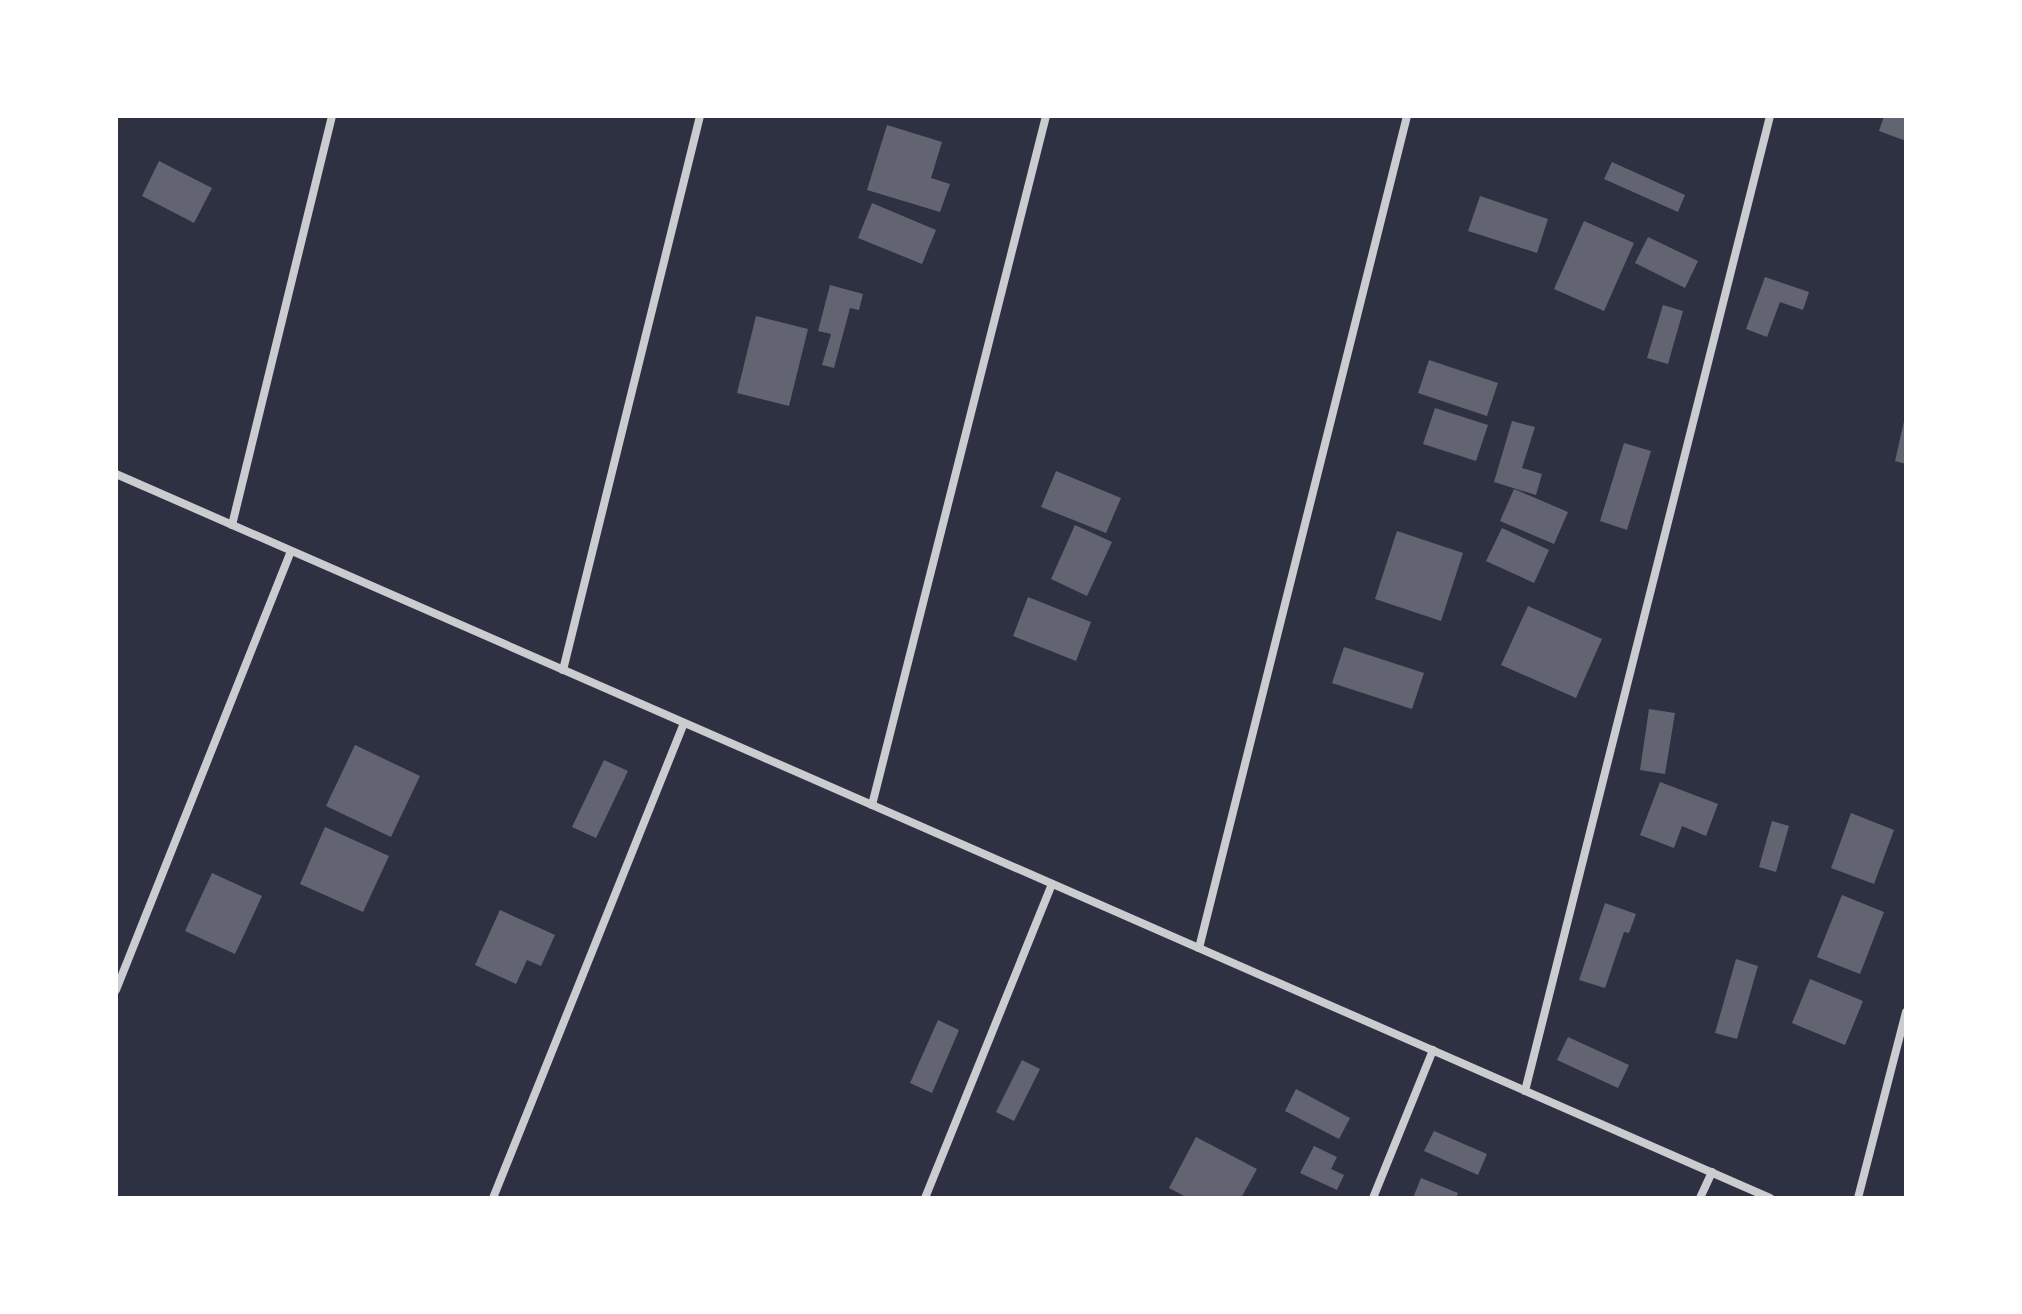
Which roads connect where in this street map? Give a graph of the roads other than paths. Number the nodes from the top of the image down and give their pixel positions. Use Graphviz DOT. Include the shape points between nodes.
graph roads {
  1 [pos="332,116"];
  2 [pos="700,116"];
  3 [pos="1046,116"];
  4 [pos="1407,116"];
  5 [pos="1770,116"];
  6 [pos="116,474"];
  7 [pos="232,525"];
  8 [pos="291,551"];
  9 [pos="563,670"];
  10 [pos="684,723"];
  11 [pos="872,805"];
  12 [pos="1052,884"];
  13 [pos="1199,948"];
  14 [pos="116,990"];
  15 [pos="1906,1012"];
  16 [pos="1433,1050"];
  17 [pos="1525,1091"];
  18 [pos="1712,1172"];
  19 [pos="493,1198"];
  20 [pos="925,1198"];
  21 [pos="1373,1198"];
  22 [pos="1700,1198"];
  23 [pos="1770,1198"];
  24 [pos="1858,1198"];
  1 -- 7 [label="street"];
  2 -- 9 [label="street"];
  3 -- 11 [label="street"];
  4 -- 13 [label="street"];
  5 -- 17 [label="street"];
  6 -- 7 [label="street"];
  7 -- 8 [label="street"];
  8 -- 9 [label="street"];
  8 -- 14 [label="street"];
  9 -- 10 [label="street"];
  10 -- 11 [label="street"];
  10 -- 19 [label="street"];
  11 -- 12 [label="street"];
  12 -- 13 [label="street"];
  12 -- 20 [label="street"];
  13 -- 16 [label="street"];
  15 -- 24 [label="street"];
  16 -- 17 [label="street"];
  16 -- 21 [label="street"];
  17 -- 18 [label="street"];
  18 -- 22 [label="street"];
  18 -- 23 [label="street"];
}
